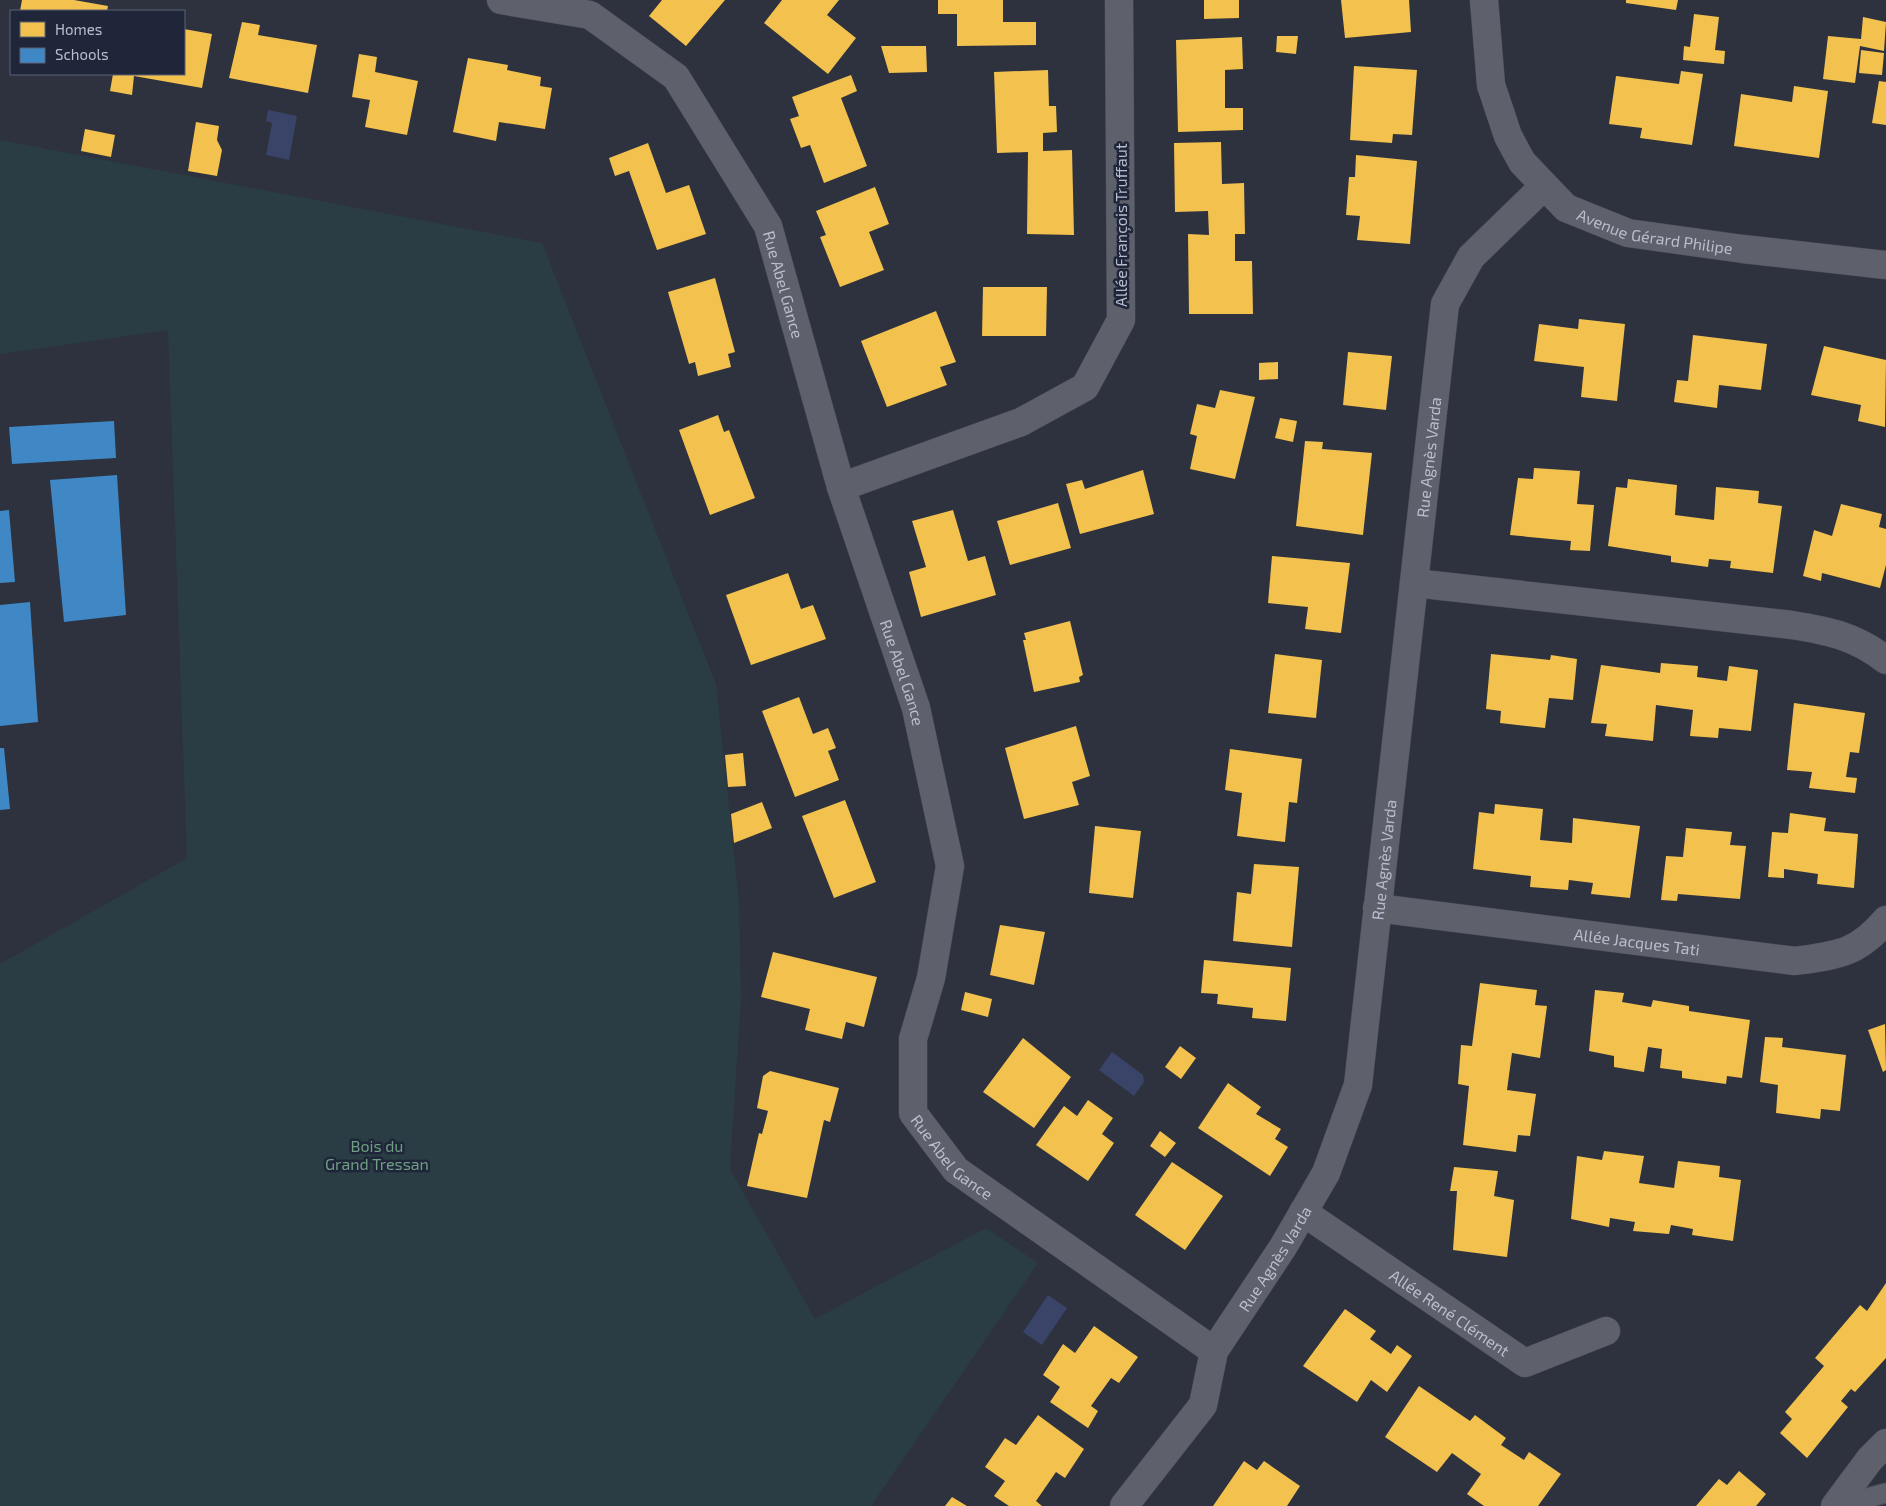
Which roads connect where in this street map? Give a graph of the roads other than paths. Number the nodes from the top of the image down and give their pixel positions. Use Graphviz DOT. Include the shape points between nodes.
graph roads {
  1 [pos="501,0"];
  2 [pos="1119,0"];
  3 [pos="1484,0"];
  4 [pos="592,7"];
  5 [pos="1544,187"];
  6 [pos="1886,265"];
  7 [pos="841,487"];
  8 [pos="1414,583"];
  9 [pos="1886,660"];
  10 [pos="1377,908"];
  11 [pos="1886,920"];
  12 [pos="1303,1212"];
  13 [pos="1606,1331"];
  14 [pos="1214,1351"];
  15 [pos="1886,1443"];
  16 [pos="1886,1493"];
  17 [pos="1124,1506"];
  18 [pos="1836,1506"];
  1 -- 4 [label="street, Rue Abel Gance"];
  2 -- 7 [label="street, Allée François Truffaut" via="1121,320 1085,387 1021,422"];
  3 -- 5 [label="street, Avenue Gérard Philipe" via="1491,85 1508,136 1522,162"];
  4 -- 7 [label="street, Rue Abel Gance" via="676,77 768,226"];
  5 -- 6 [label="street, Avenue Gérard Philipe" via="1566,208 1628,233"];
  5 -- 8 [label="street, Rue Agnès Varda" via="1471,258 1445,304"];
  7 -- 14 [label="street, Rue Abel Gance" via="916,708 950,866 932,978 913,1039 914,1113 956,1170"];
  8 -- 9 [label="street" via="1801,626 1835,632"];
  8 -- 10 [label="street, Rue Agnès Varda"];
  10 -- 11 [label="street, Allée Jacques Tati" via="1795,961 1838,955 1871,937"];
  10 -- 12 [label="street, Rue Agnès Varda" via="1358,1085 1326,1173"];
  12 -- 13 [label="street, Allée René Clément" via="1525,1363"];
  12 -- 14 [label="street, Rue Agnès Varda"];
  14 -- 17 [label="street, Rue Agnès Varda" via="1203,1405"];
  15 -- 18 [label="street" via="1870,1459"];
  16 -- 18 [label="lane"];
}
